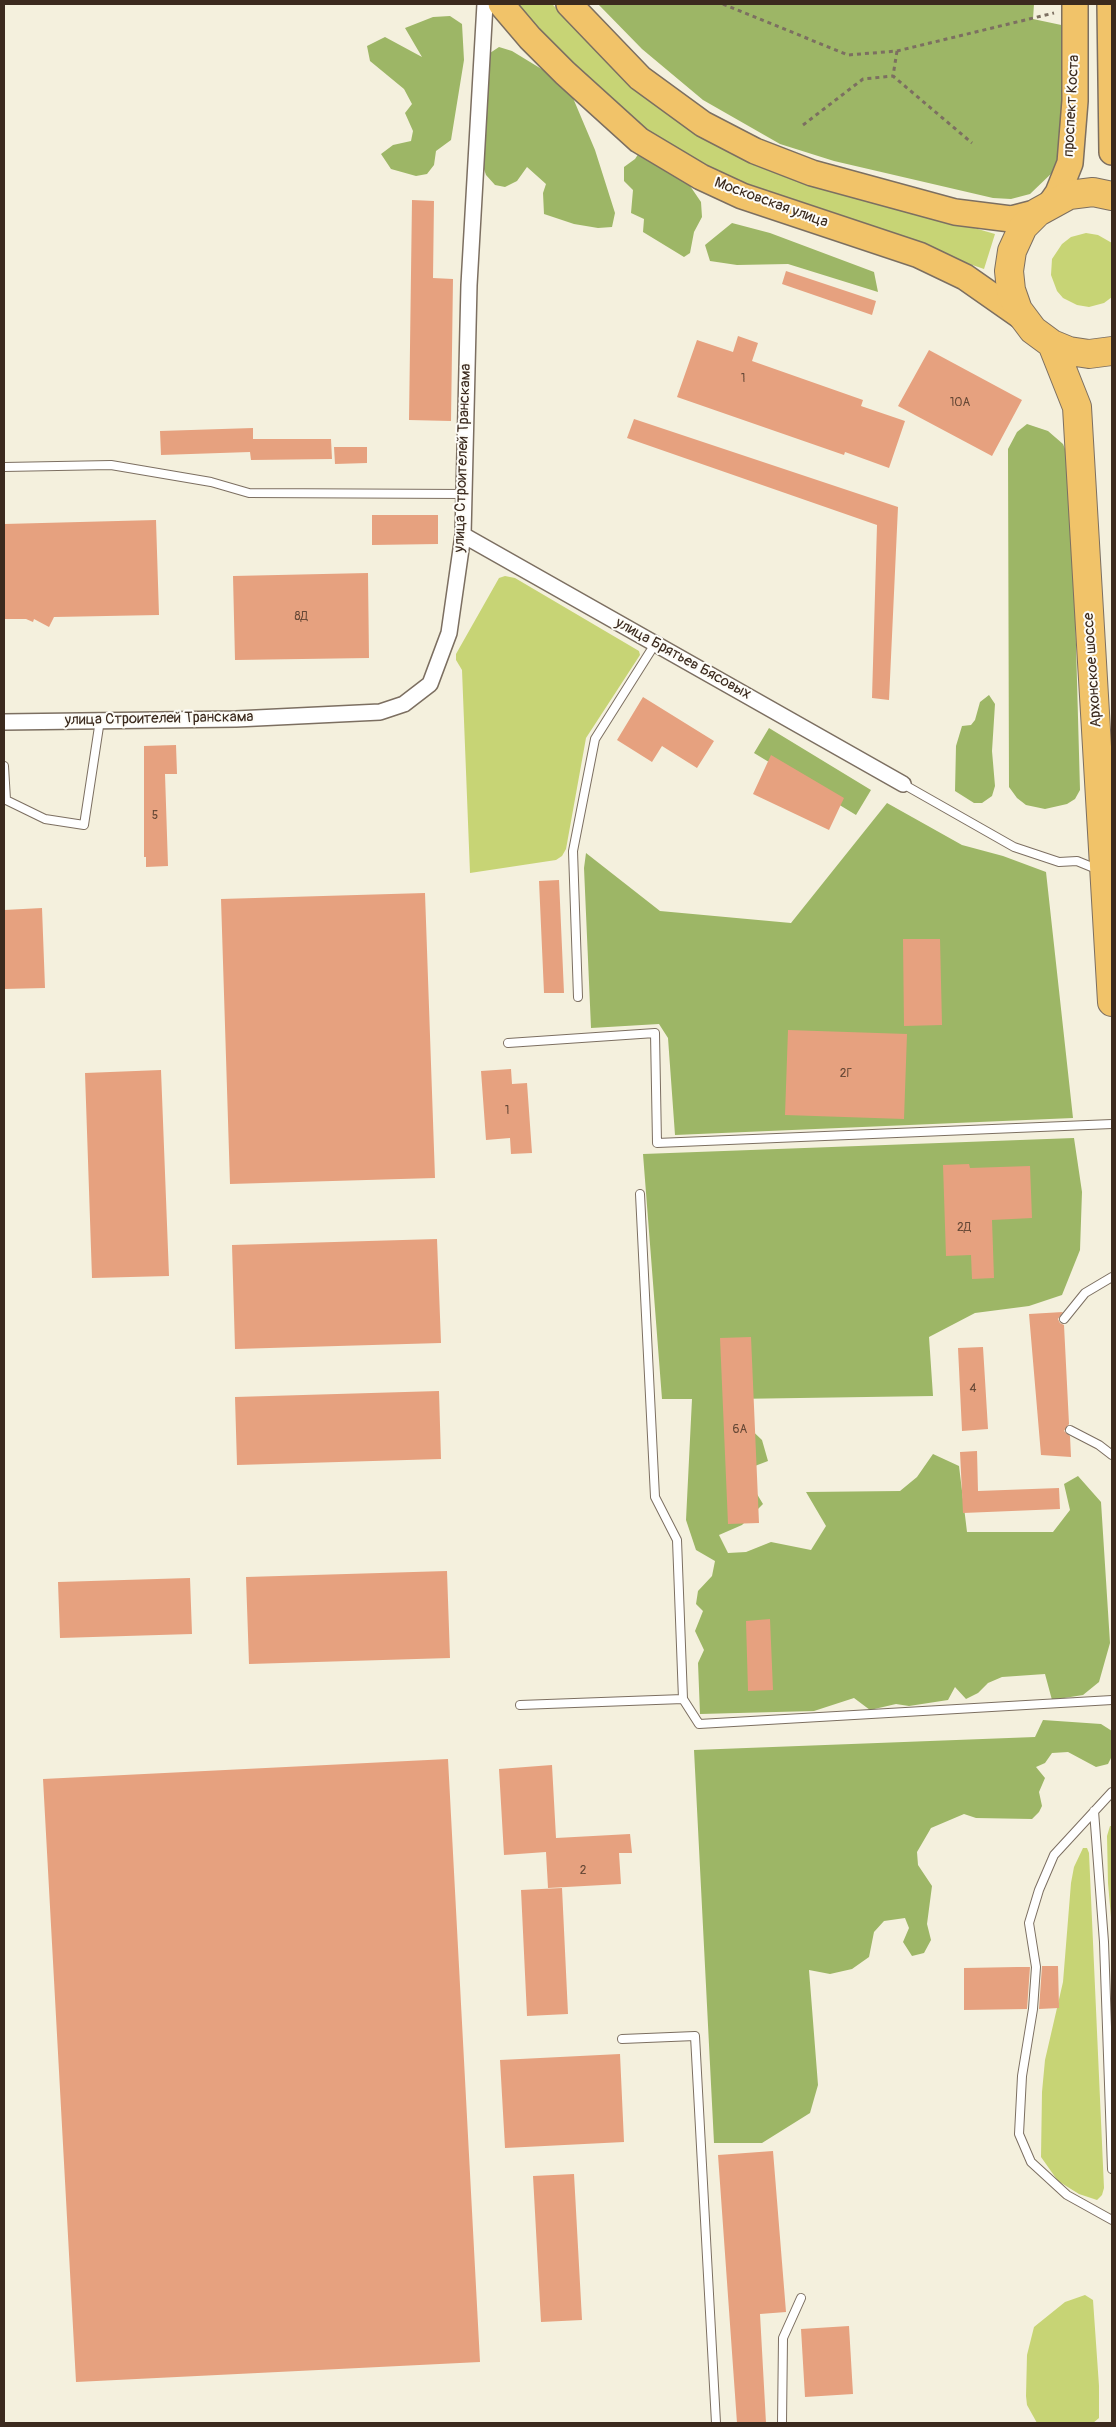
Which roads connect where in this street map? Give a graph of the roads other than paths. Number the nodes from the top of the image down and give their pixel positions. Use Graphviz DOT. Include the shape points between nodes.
graph roads {
  1 [pos="485,4"];
  2 [pos="501,4"];
  3 [pos="569,4"];
  4 [pos="1110,4"];
  5 [pos="1066,8"];
  6 [pos="1112,152"];
  7 [pos="1112,196"];
  8 [pos="1045,208"];
  9 [pos="1024,319"];
  10 [pos="1052,344"];
  11 [pos="1112,350"];
  12 [pos="4,467"];
  13 [pos="464,494"];
  14 [pos="462,535"];
  15 [pos="655,644"];
  16 [pos="100,720"];
  17 [pos="4,722"];
  18 [pos="4,766"];
  19 [pos="903,784"];
  20 [pos="1106,873"];
  21 [pos="578,997"];
  22 [pos="1112,1002"];
  23 [pos="508,1043"];
  24 [pos="1112,1124"];
  25 [pos="640,1194"];
  26 [pos="1112,1277"];
  27 [pos="1064,1320"];
  28 [pos="1070,1430"];
  29 [pos="1112,1455"];
  30 [pos="683,1699"];
  31 [pos="1112,1700"];
  32 [pos="520,1705"];
  33 [pos="1112,1792"];
  34 [pos="1094,1810"];
  35 [pos="1108,1941"];
  36 [pos="622,2039"];
  37 [pos="1112,2169"];
  38 [pos="1112,2220"];
  39 [pos="801,2298"];
  40 [pos="716,2423"];
  41 [pos="782,2423"];
  1 -- 13 [label="street, улица Строителей Транскама" via="469,285"];
  2 -- 9 [label="main road, Московская улица" via="565,73 647,144 701,177 742,196 919,255 965,277"];
  3 -- 8 [label="main road" via="640,78 703,124 755,151 812,173 956,212 1011,219"];
  4 -- 6 [label="main road"];
  5 -- 8 [label="main road, проспект Коста" via="1076,101 1070,163 1061,186"];
  7 -- 8 [label="highway" via="1093,192 1069,195"];
  8 -- 9 [label="highway" via="1023,228 1012,251 1011,290"];
  9 -- 10 [label="highway"];
  10 -- 11 [label="highway" via="1089,354"];
  10 -- 20 [label="highway, Архонское шоссе" via="1077,407"];
  12 -- 13 [label="lane" via="111,465 211,482 249,493"];
  13 -- 14 [label="street, улица Строителей Транскама"];
  14 -- 15 [label="street, улица Брятьев Бясовых"];
  14 -- 16 [label="street, улица Строителей Транскама" via="449,633 430,684 404,704 380,712 236,719"];
  15 -- 19 [label="street, улица Брятьев Бясовых"];
  15 -- 21 [label="lane" via="595,739 573,851"];
  16 -- 17 [label="street, улица Строителей Транскама"];
  16 -- 18 [label="lane" via="84,826 45,819 6,800"];
  19 -- 20 [label="lane" via="1014,847 1060,862 1076,861"];
  20 -- 22 [label="highway, Архонское шоссе"];
  23 -- 24 [label="lane" via="654,1033 658,1143"];
  25 -- 30 [label="lane" via="655,1497 677,1540"];
  26 -- 27 [label="lane" via="1085,1293"];
  28 -- 29 [label="lane"];
  30 -- 31 [label="lane" via="699,1724"];
  30 -- 32 [label="lane"];
  33 -- 34 [label="lane"];
  34 -- 35 [label="lane"];
  34 -- 38 [label="lane" via="1054,1855 1029,1922 1036,1967 1022,2076 1019,2134 1031,2162 1067,2195"];
  35 -- 37 [label="lane"];
  36 -- 40 [label="lane" via="695,2036"];
  39 -- 41 [label="lane" via="783,2338"];
}
